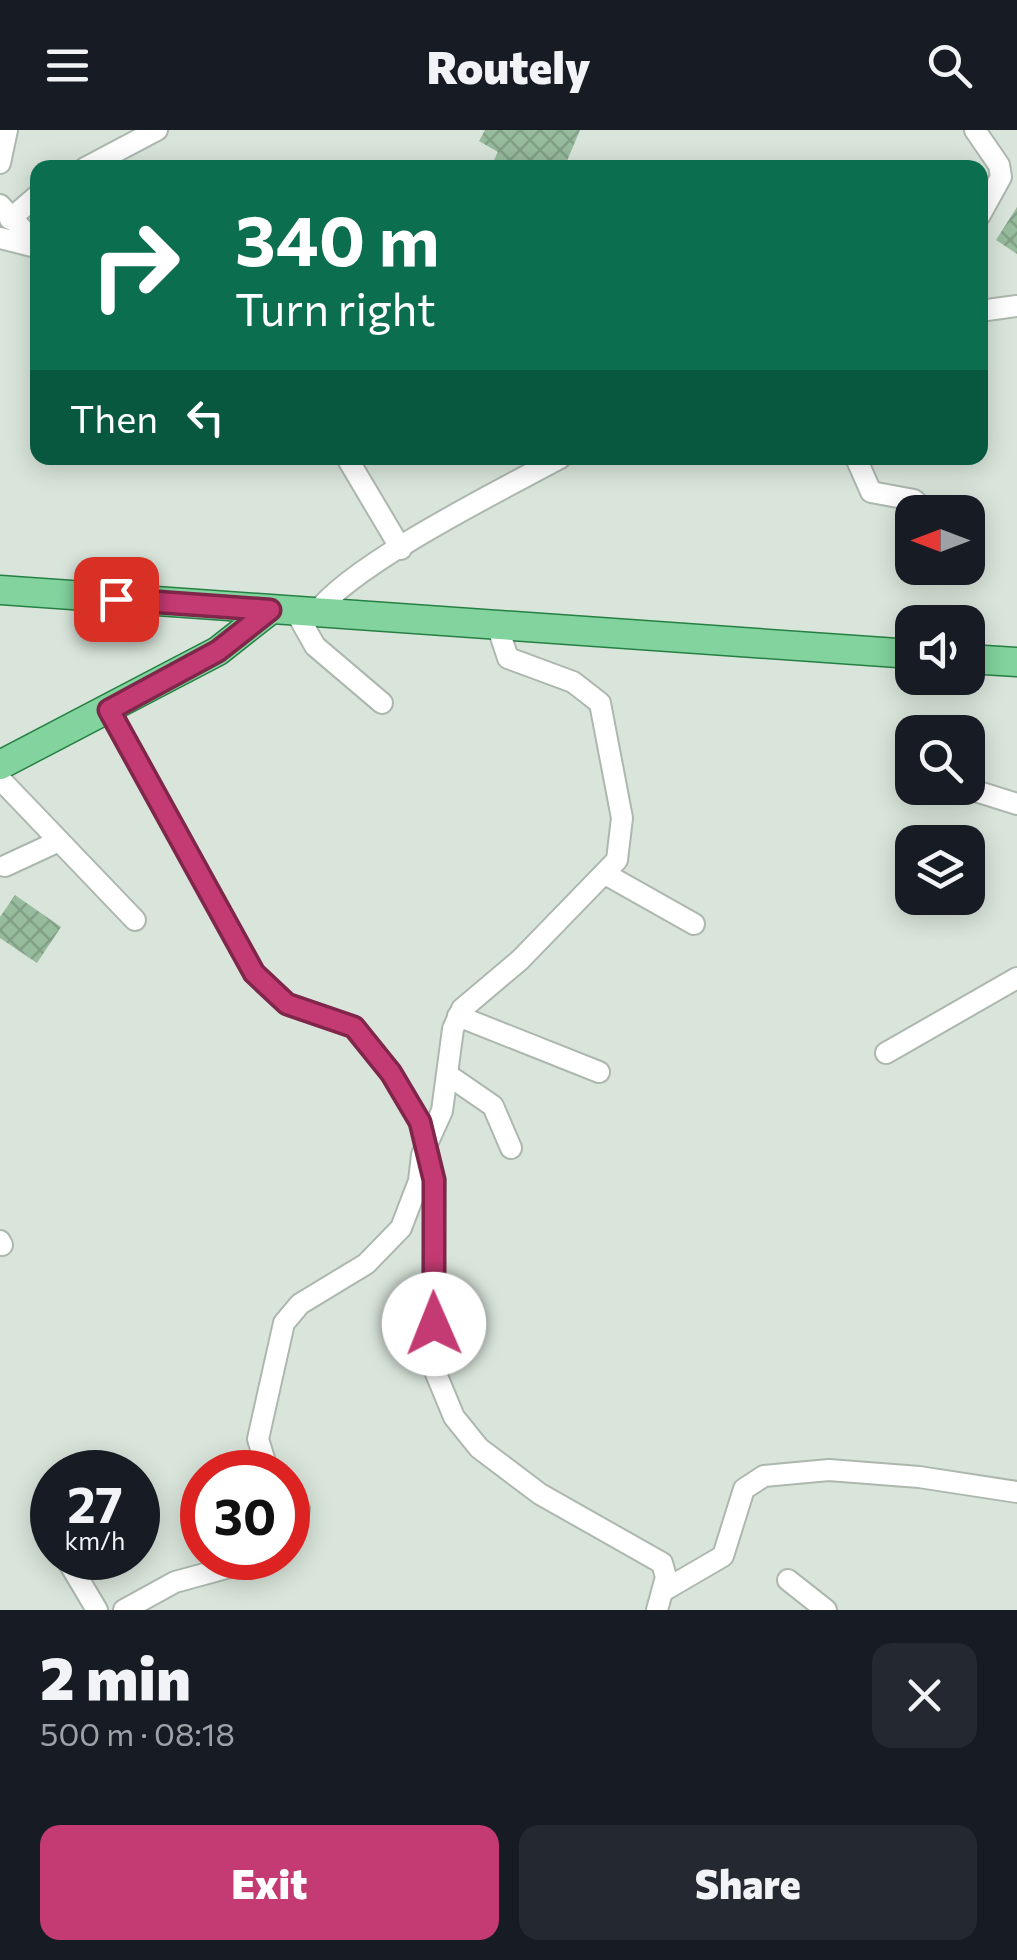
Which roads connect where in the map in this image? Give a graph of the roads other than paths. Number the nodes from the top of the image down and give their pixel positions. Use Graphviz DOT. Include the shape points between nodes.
graph roads {
  1 [pos="8,130"];
  2 [pos="157,130"];
  3 [pos="975,130"];
  4 [pos="100,160"];
  5 [pos="0,163"];
  6 [pos="988,200"];
  7 [pos="30,201"];
  8 [pos="3,221"];
  9 [pos="30,241"];
  10 [pos="1017,306"];
  11 [pos="988,310"];
  12 [pos="352,465"];
  13 [pos="548,465"];
  14 [pos="859,465"];
  15 [pos="895,496"];
  16 [pos="401,549"];
  17 [pos="0,590"];
  18 [pos="294,612"];
  19 [pos="496,622"];
  20 [pos="895,653"];
  21 [pos="985,659"];
  22 [pos="1017,662"];
  23 [pos="382,704"];
  24 [pos="109,710"];
  25 [pos="0,765"];
  26 [pos="0,780"];
  27 [pos="985,794"];
  28 [pos="1017,804"];
  29 [pos="59,840"];
  30 [pos="5,866"];
  31 [pos="607,876"];
  32 [pos="135,920"];
  33 [pos="694,924"];
  34 [pos="1017,978"];
  35 [pos="458,1016"];
  36 [pos="886,1053"];
  37 [pos="599,1072"];
  38 [pos="448,1075"];
  39 [pos="429,1145"];
  40 [pos="511,1148"];
  41 [pos="261,1450"];
  42 [pos="1017,1492"];
  43 [pos="79,1580"];
  44 [pos="182,1580"];
  45 [pos="788,1580"];
  46 [pos="660,1600"];
  47 [pos="97,1610"];
  48 [pos="124,1610"];
  49 [pos="826,1610"];
  1 -- 5 [label="street"];
  2 -- 4 [label="street"];
  3 -- 6 [label="street" via="999,165 1001,176"];
  7 -- 8 [label="street"];
  8 -- 9 [label="street"];
  10 -- 11 [label="street"];
  12 -- 16 [label="street"];
  13 -- 16 [label="street"];
  14 -- 15 [label="street" via="872,492"];
  16 -- 18 [label="street"];
  17 -- 18 [label="main road"];
  18 -- 19 [label="main road"];
  18 -- 23 [label="street" via="315,646"];
  18 -- 24 [label="main road"];
  19 -- 20 [label="main road"];
  19 -- 31 [label="street" via="508,658 573,682 600,703 622,818 621,844"];
  21 -- 22 [label="main road"];
  24 -- 25 [label="main road"];
  24 -- 39 [label="street" via="254,973 287,1004 354,1027 391,1073"];
  26 -- 29 [label="street"];
  27 -- 28 [label="street"];
  29 -- 30 [label="street"];
  29 -- 32 [label="street"];
  31 -- 33 [label="street"];
  31 -- 35 [label="street"];
  34 -- 36 [label="street"];
  35 -- 37 [label="street"];
  35 -- 38 [label="street"];
  38 -- 39 [label="street"];
  38 -- 40 [label="street" via="492,1106"];
  39 -- 41 [label="street" via="401,1228 366,1264 300,1304 284,1324"];
  39 -- 46 [label="street" via="432,1364 446,1402 479,1448 540,1494 662,1563"];
  42 -- 46 [label="street" via="829,1470 764,1476 744,1489 722,1556"];
  43 -- 47 [label="street"];
  44 -- 48 [label="street"];
  45 -- 49 [label="street"];
}
